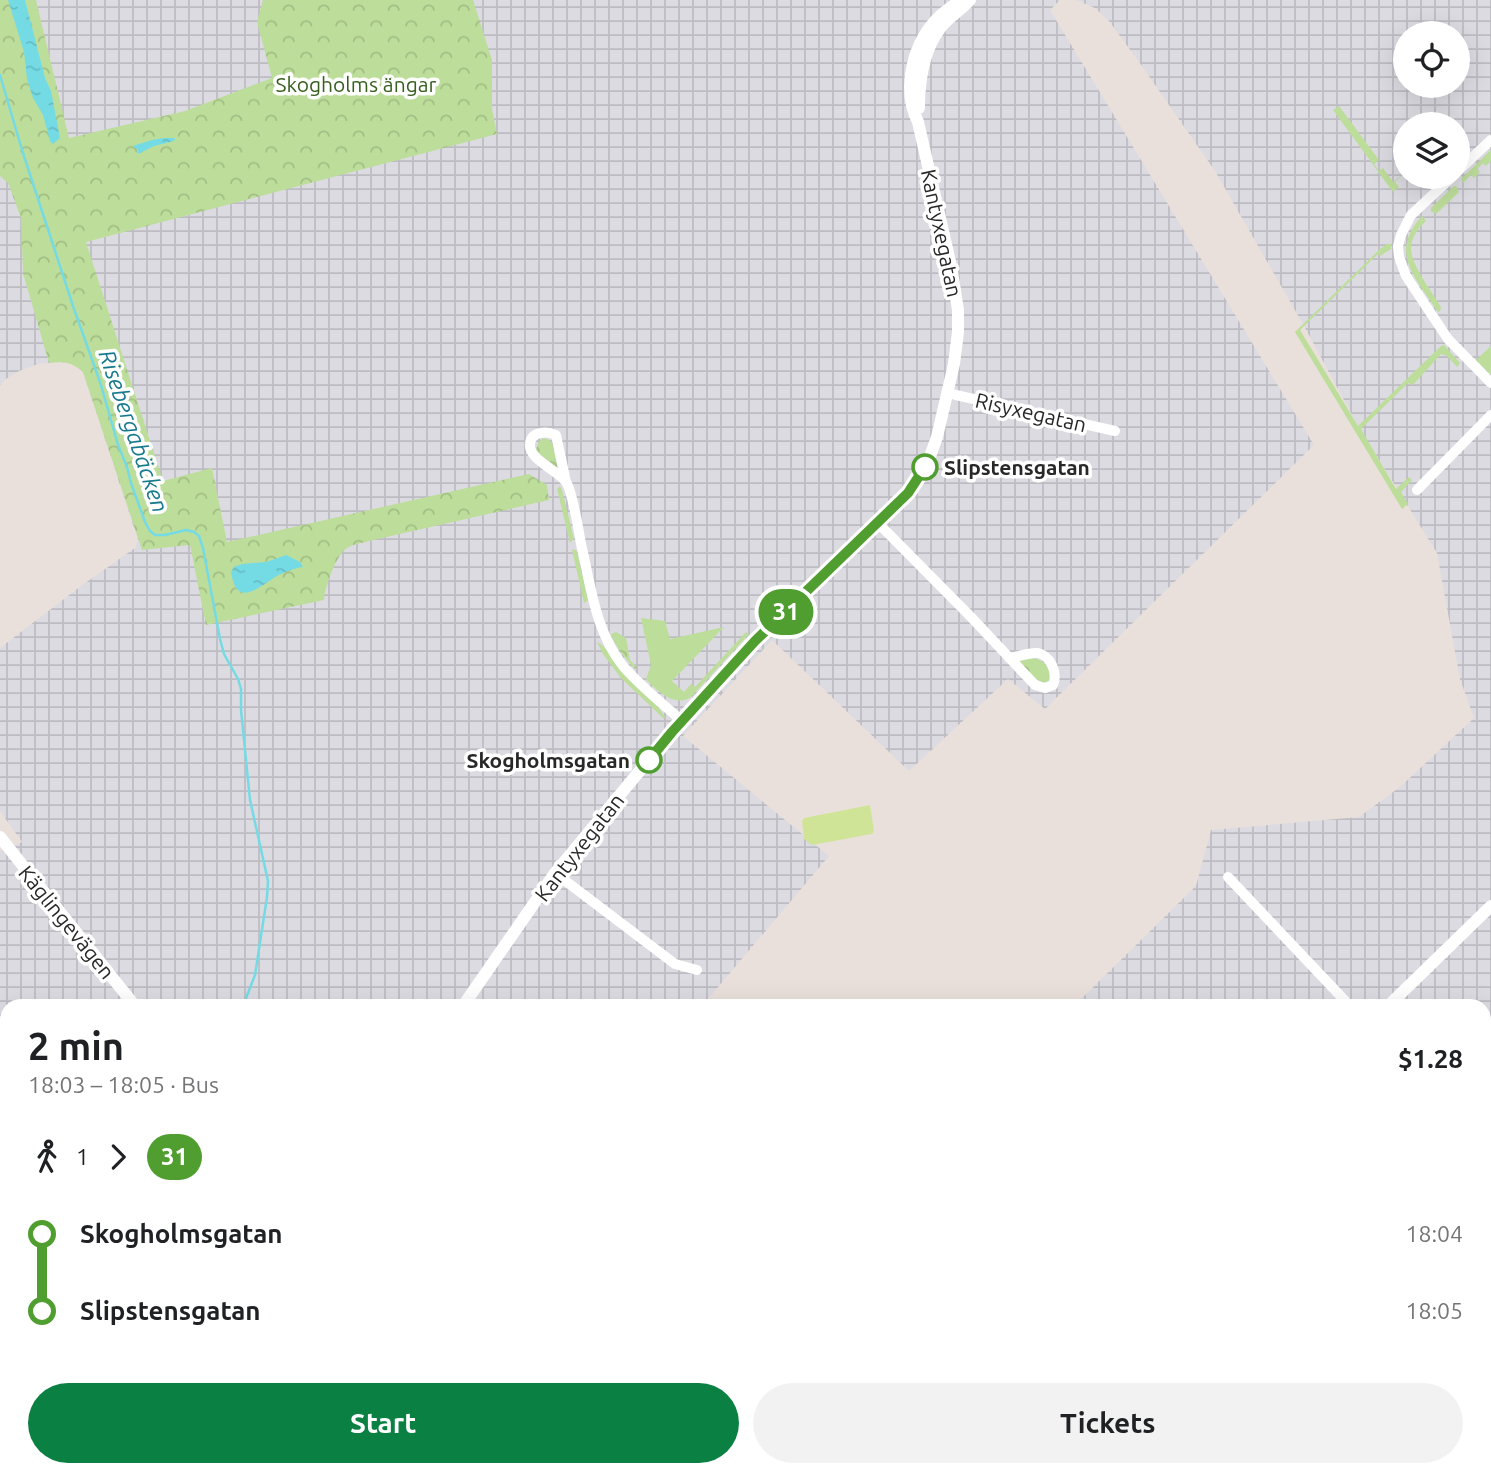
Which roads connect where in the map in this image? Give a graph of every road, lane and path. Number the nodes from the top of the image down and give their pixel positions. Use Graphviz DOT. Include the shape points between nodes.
graph roads {
  1 [pos="964,0"];
  2 [pos="970,0"];
  3 [pos="928,36"];
  4 [pos="1491,140"];
  5 [pos="1470,160"];
  6 [pos="1439,189"];
  7 [pos="1491,383"];
  8 [pos="947,393"];
  9 [pos="1491,415"];
  10 [pos="1115,431"];
  11 [pos="566,482"];
  12 [pos="1417,490"];
  13 [pos="877,522"];
  14 [pos="1009,659"];
  15 [pos="682,721"];
  16 [pos="1,839"];
  17 [pos="555,873"];
  18 [pos="1228,877"];
  19 [pos="1491,906"];
  20 [pos="697,970"];
  21 [pos="129,999"];
  22 [pos="468,999"];
  23 [pos="1343,999"];
  24 [pos="1395,999"];
  1 -- 3 [label="street" via="947,9"];
  2 -- 3 [label="street"];
  3 -- 8 [label="street, Kantyxegatan" via="911,72 911,98 955,286 958,331"];
  4 -- 5 [label="street"];
  6 -- 7 [label="street" via="1411,215 1401,235 1399,257 1406,276 1448,339"];
  8 -- 10 [label="street, Risyxegatan"];
  8 -- 13 [label="street, Kantyxegatan" via="928,462 908,493"];
  9 -- 12 [label="street"];
  11 -- 11 [label="street" via="530,450 537,435 556,435"];
  11 -- 15 [label="street" via="598,618 608,642 633,677"];
  13 -- 14 [label="street"];
  13 -- 15 [label="street, Kantyxegatan" via="755,641"];
  14 -- 14 [label="street" via="1035,685 1050,687 1055,681 1054,668 1042,655"];
  15 -- 17 [label="street, Kantyxegatan"];
  16 -- 21 [label="street, Käglingevägen"];
  17 -- 20 [label="street" via="675,964"];
  17 -- 22 [label="street, Kantyxegatan"];
  18 -- 23 [label="street"];
  19 -- 24 [label="street"];
}
